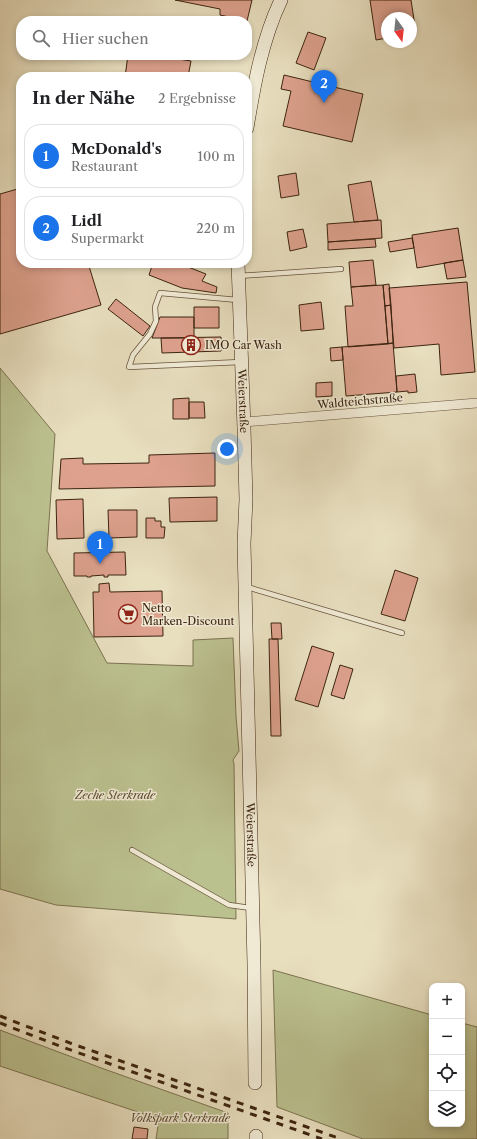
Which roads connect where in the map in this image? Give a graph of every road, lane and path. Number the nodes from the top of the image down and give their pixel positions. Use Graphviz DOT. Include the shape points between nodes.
graph roads {
  1 [pos="281,0"];
  2 [pos="252,96"];
  3 [pos="238,268"];
  4 [pos="341,269"];
  5 [pos="239,276"];
  6 [pos="239,300"];
  7 [pos="242,362"];
  8 [pos="477,403"];
  9 [pos="244,422"];
  10 [pos="245,586"];
  11 [pos="402,633"];
  12 [pos="132,850"];
  13 [pos="253,908"];
  14 [pos="255,1083"];
  1 -- 2 [label="main road" via="272,20"];
  3 -- 5 [label="main road, Weierstraße"];
  4 -- 5 [label="lane"];
  5 -- 6 [label="main road, Weierstraße"];
  6 -- 7 [label="main road, Weierstraße"];
  6 -- 7 [label="lane" via="160,293 155,307 156,321 150,334 133,355 129,367"];
  7 -- 9 [label="main road, Weierstraße"];
  8 -- 9 [label="street, Waldteichstraße"];
  9 -- 10 [label="main road, Weierstraße"];
  10 -- 11 [label="lane"];
  10 -- 13 [label="main road, Weierstraße"];
  12 -- 13 [label="lane" via="230,905"];
  13 -- 14 [label="main road, Weierstraße"];
}
